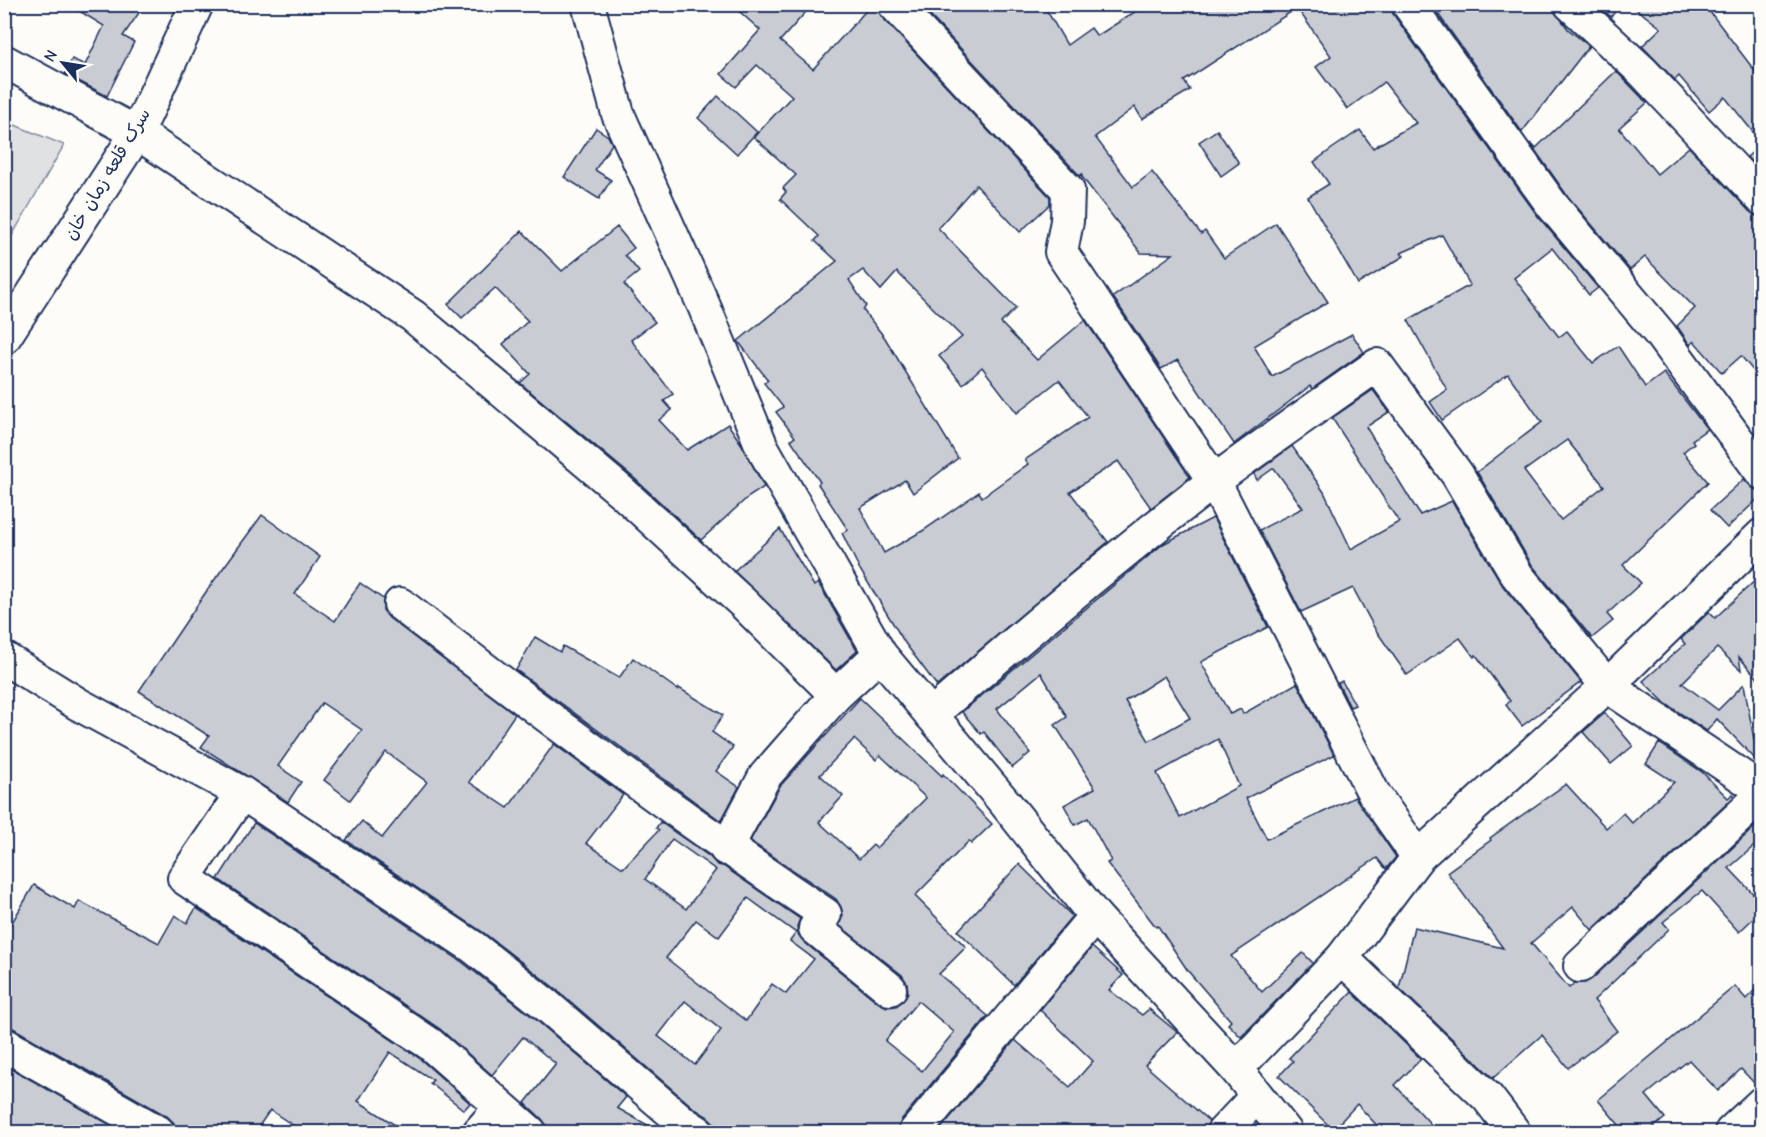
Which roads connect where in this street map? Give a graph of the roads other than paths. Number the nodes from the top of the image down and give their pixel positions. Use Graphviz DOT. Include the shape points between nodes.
graph roads {
  1 [pos="197,4"];
  2 [pos="588,4"];
  3 [pos="894,4"];
  4 [pos="1408,4"];
  5 [pos="1570,4"];
  6 [pos="4,61"];
  7 [pos="137,132"];
  8 [pos="1761,199"];
  9 [pos="4,338"];
  10 [pos="1761,473"];
  11 [pos="1214,481"];
  12 [pos="1761,535"];
  13 [pos="400,604"];
  14 [pos="880,654"];
  15 [pos="4,658"];
  16 [pos="1607,686"];
  17 [pos="836,695"];
  18 [pos="931,715"];
  19 [pos="1761,790"];
  20 [pos="242,793"];
  21 [pos="1761,795"];
  22 [pos="726,849"];
  23 [pos="1418,857"];
  24 [pos="1095,916"];
  25 [pos="1342,958"];
  26 [pos="1580,966"];
  27 [pos="890,989"];
  28 [pos="4,1044"];
  29 [pos="1236,1069"];
  30 [pos="1256,1097"];
  31 [pos="1761,1103"];
  32 [pos="501,1107"];
  33 [pos="158,1132"];
  34 [pos="479,1132"];
  35 [pos="530,1132"];
  36 [pos="698,1132"];
  37 [pos="915,1132"];
  38 [pos="1223,1132"];
  39 [pos="1286,1132"];
  40 [pos="1514,1132"];
  41 [pos="1731,1132"];
  1 -- 7 [label="street, سرک قلعه زمان خان"];
  2 -- 14 [label="street" via="618,114 762,447"];
  3 -- 11 [label="street" via="1068,190 1061,252"];
  4 -- 10 [label="street" via="1552,205 1660,334"];
  5 -- 8 [label="street" via="1643,72"];
  6 -- 7 [label="street"];
  7 -- 9 [label="street, سرک قلعه زمان خان"];
  7 -- 17 [label="street" via="413,316 622,492"];
  11 -- 16 [label="street" via="1377,365 1457,474 1517,575"];
  11 -- 18 [label="street" via="1032,627"];
  11 -- 23 [label="street" via="1374,794"];
  12 -- 16 [label="street"];
  13 -- 22 [label="street"];
  14 -- 17 [label="street"];
  14 -- 18 [label="street"];
  15 -- 20 [label="street" via="78,704"];
  16 -- 19 [label="street"];
  16 -- 23 [label="street"];
  17 -- 22 [label="street" via="765,776"];
  18 -- 24 [label="street"];
  20 -- 32 [label="street" via="184,878 430,1044"];
  20 -- 36 [label="street" via="473,947"];
  21 -- 26 [label="street"];
  22 -- 27 [label="street" via="825,914 815,928"];
  23 -- 25 [label="street"];
  24 -- 29 [label="street"];
  24 -- 37 [label="street"];
  25 -- 29 [label="street"];
  25 -- 40 [label="street" via="1488,1098"];
  28 -- 33 [label="street"];
  29 -- 30 [label="street"];
  30 -- 38 [label="street"];
  30 -- 39 [label="street"];
  31 -- 41 [label="street"];
  32 -- 34 [label="street"];
  32 -- 35 [label="street"];
}
